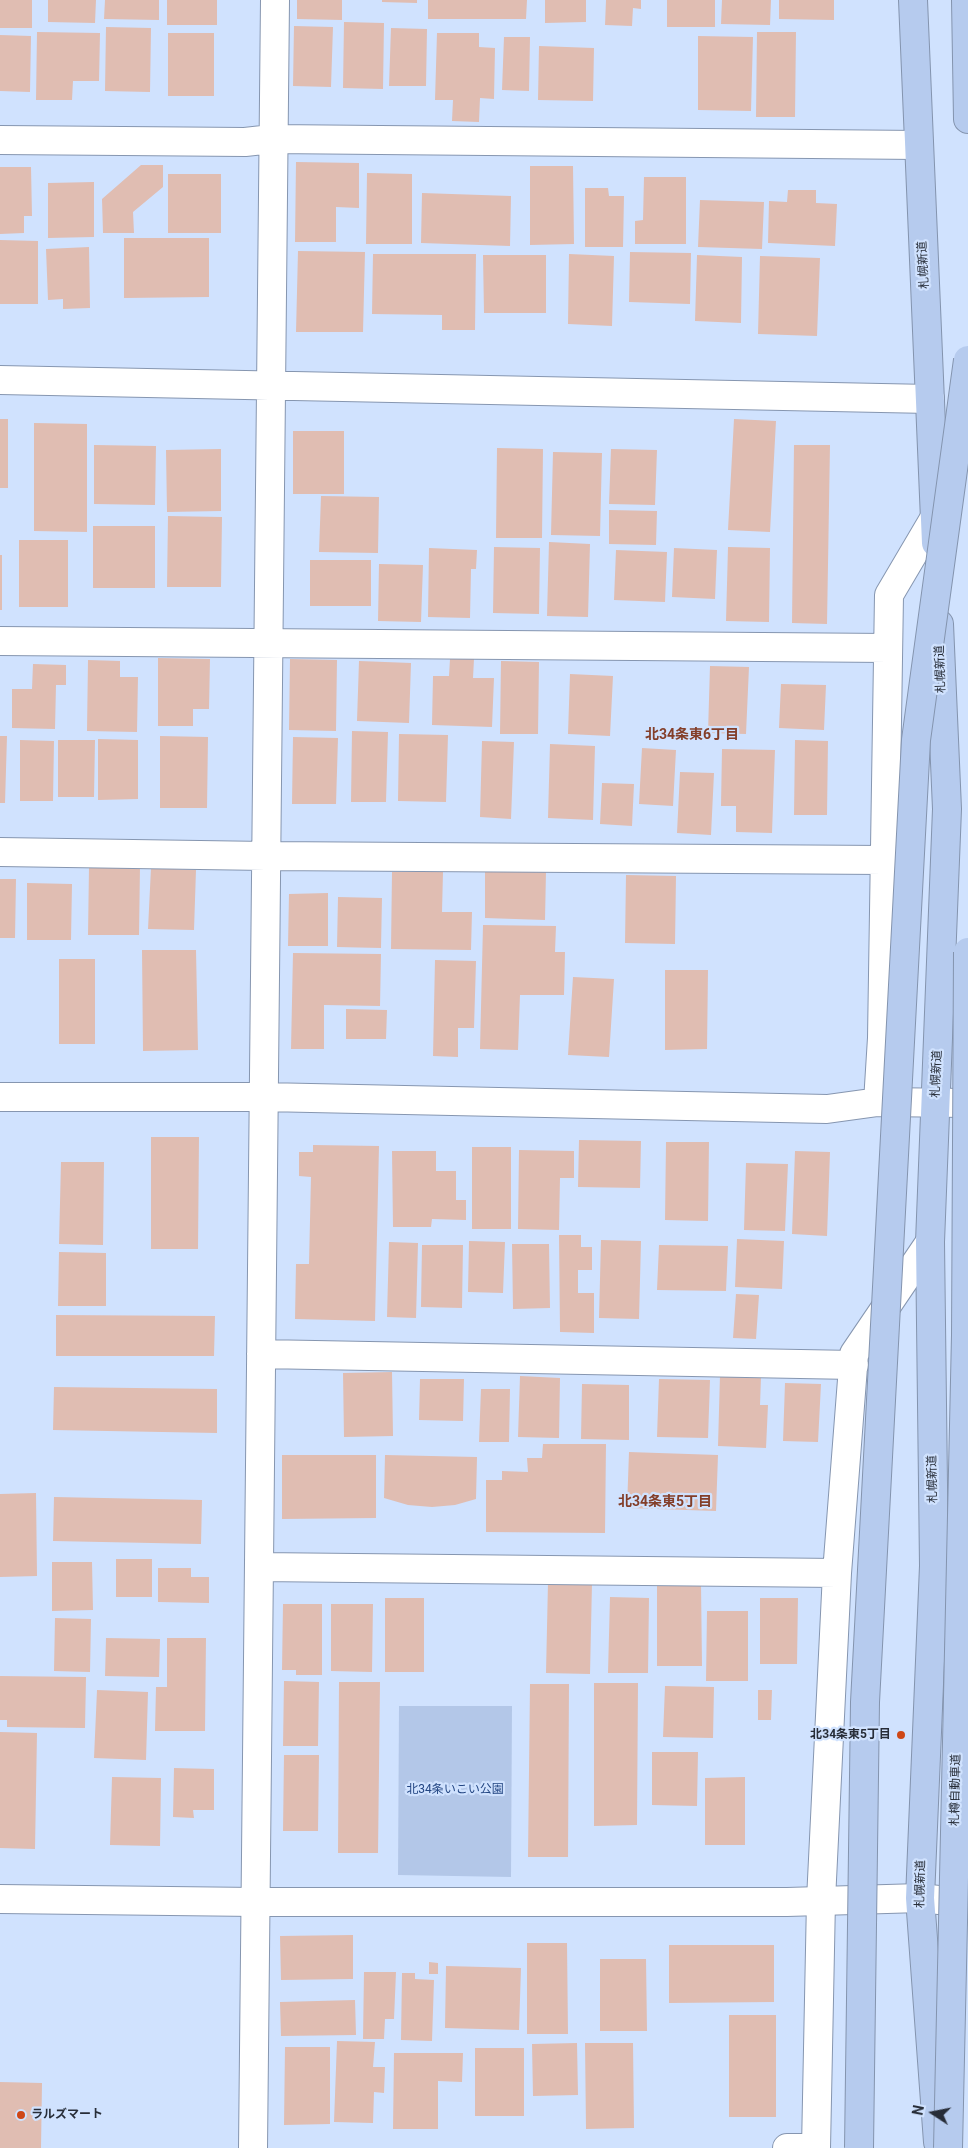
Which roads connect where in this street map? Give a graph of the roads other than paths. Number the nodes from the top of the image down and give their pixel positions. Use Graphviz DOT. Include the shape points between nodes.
graph roads {
  1 [pos="275,0"];
  2 [pos="913,0"];
  3 [pos="966,0"];
  4 [pos="968,119"];
  5 [pos="272,139"];
  6 [pos="0,140"];
  7 [pos="919,145"];
  8 [pos="968,360"];
  9 [pos="0,380"];
  10 [pos="271,386"];
  11 [pos="930,398"];
  12 [pos="935,517"];
  13 [pos="0,641"];
  14 [pos="268,642"];
  15 [pos="888,648"];
  16 [pos="0,852"];
  17 [pos="266,856"];
  18 [pos="884,860"];
  19 [pos="968,952"];
  20 [pos="0,1097"];
  21 [pos="264,1097"];
  22 [pos="878,1102"];
  23 [pos="936,1102"];
  24 [pos="968,1103"];
  25 [pos="930,1242"];
  26 [pos="261,1354"];
  27 [pos="854,1365"];
  28 [pos="259,1567"];
  29 [pos="837,1573"];
  30 [pos="920,1898"];
  31 [pos="0,1899"];
  32 [pos="821,1900"];
  33 [pos="255,1902"];
  34 [pos="968,1903"];
  35 [pos="253,2148"];
  36 [pos="787,2148"];
  37 [pos="816,2148"];
  38 [pos="859,2148"];
  39 [pos="938,2148"];
  40 [pos="948,2148"];
  1 -- 5 [label="street"];
  2 -- 7 [label="highway, 札幌新道"];
  3 -- 4 [label="highway"];
  5 -- 6 [label="street" via="245,142"];
  5 -- 7 [label="street"];
  5 -- 10 [label="street"];
  7 -- 11 [label="highway, 札幌新道"];
  8 -- 38 [label="highway, bridge" via="916,740 865,1702"];
  9 -- 10 [label="street"];
  10 -- 11 [label="street"];
  10 -- 14 [label="street"];
  11 -- 12 [label="highway, 札幌新道"];
  12 -- 15 [label="street" via="889,595"];
  12 -- 23 [label="highway, 札幌新道" via="947,809"];
  13 -- 14 [label="street"];
  14 -- 15 [label="street"];
  14 -- 17 [label="street"];
  15 -- 18 [label="street"];
  16 -- 17 [label="street"];
  17 -- 18 [label="street"];
  17 -- 21 [label="street"];
  18 -- 22 [label="street"];
  19 -- 40 [label="highway, 札樽自動車道, bridge" via="966,1336"];
  20 -- 21 [label="street"];
  21 -- 22 [label="street" via="827,1109"];
  21 -- 26 [label="street"];
  22 -- 23 [label="street"];
  23 -- 24 [label="street"];
  23 -- 25 [label="highway, 札幌新道"];
  25 -- 27 [label="street" via="854,1354"];
  25 -- 30 [label="highway, 札幌新道" via="934,1566"];
  26 -- 27 [label="street"];
  26 -- 28 [label="street"];
  27 -- 29 [label="street"];
  28 -- 29 [label="street"];
  28 -- 33 [label="street"];
  29 -- 32 [label="street"];
  30 -- 32 [label="street"];
  30 -- 34 [label="street"];
  30 -- 39 [label="highway, 札幌新道"];
  31 -- 33 [label="street"];
  32 -- 33 [label="street"];
  32 -- 37 [label="street"];
  33 -- 35 [label="street"];
  36 -- 37 [label="street"];
}
